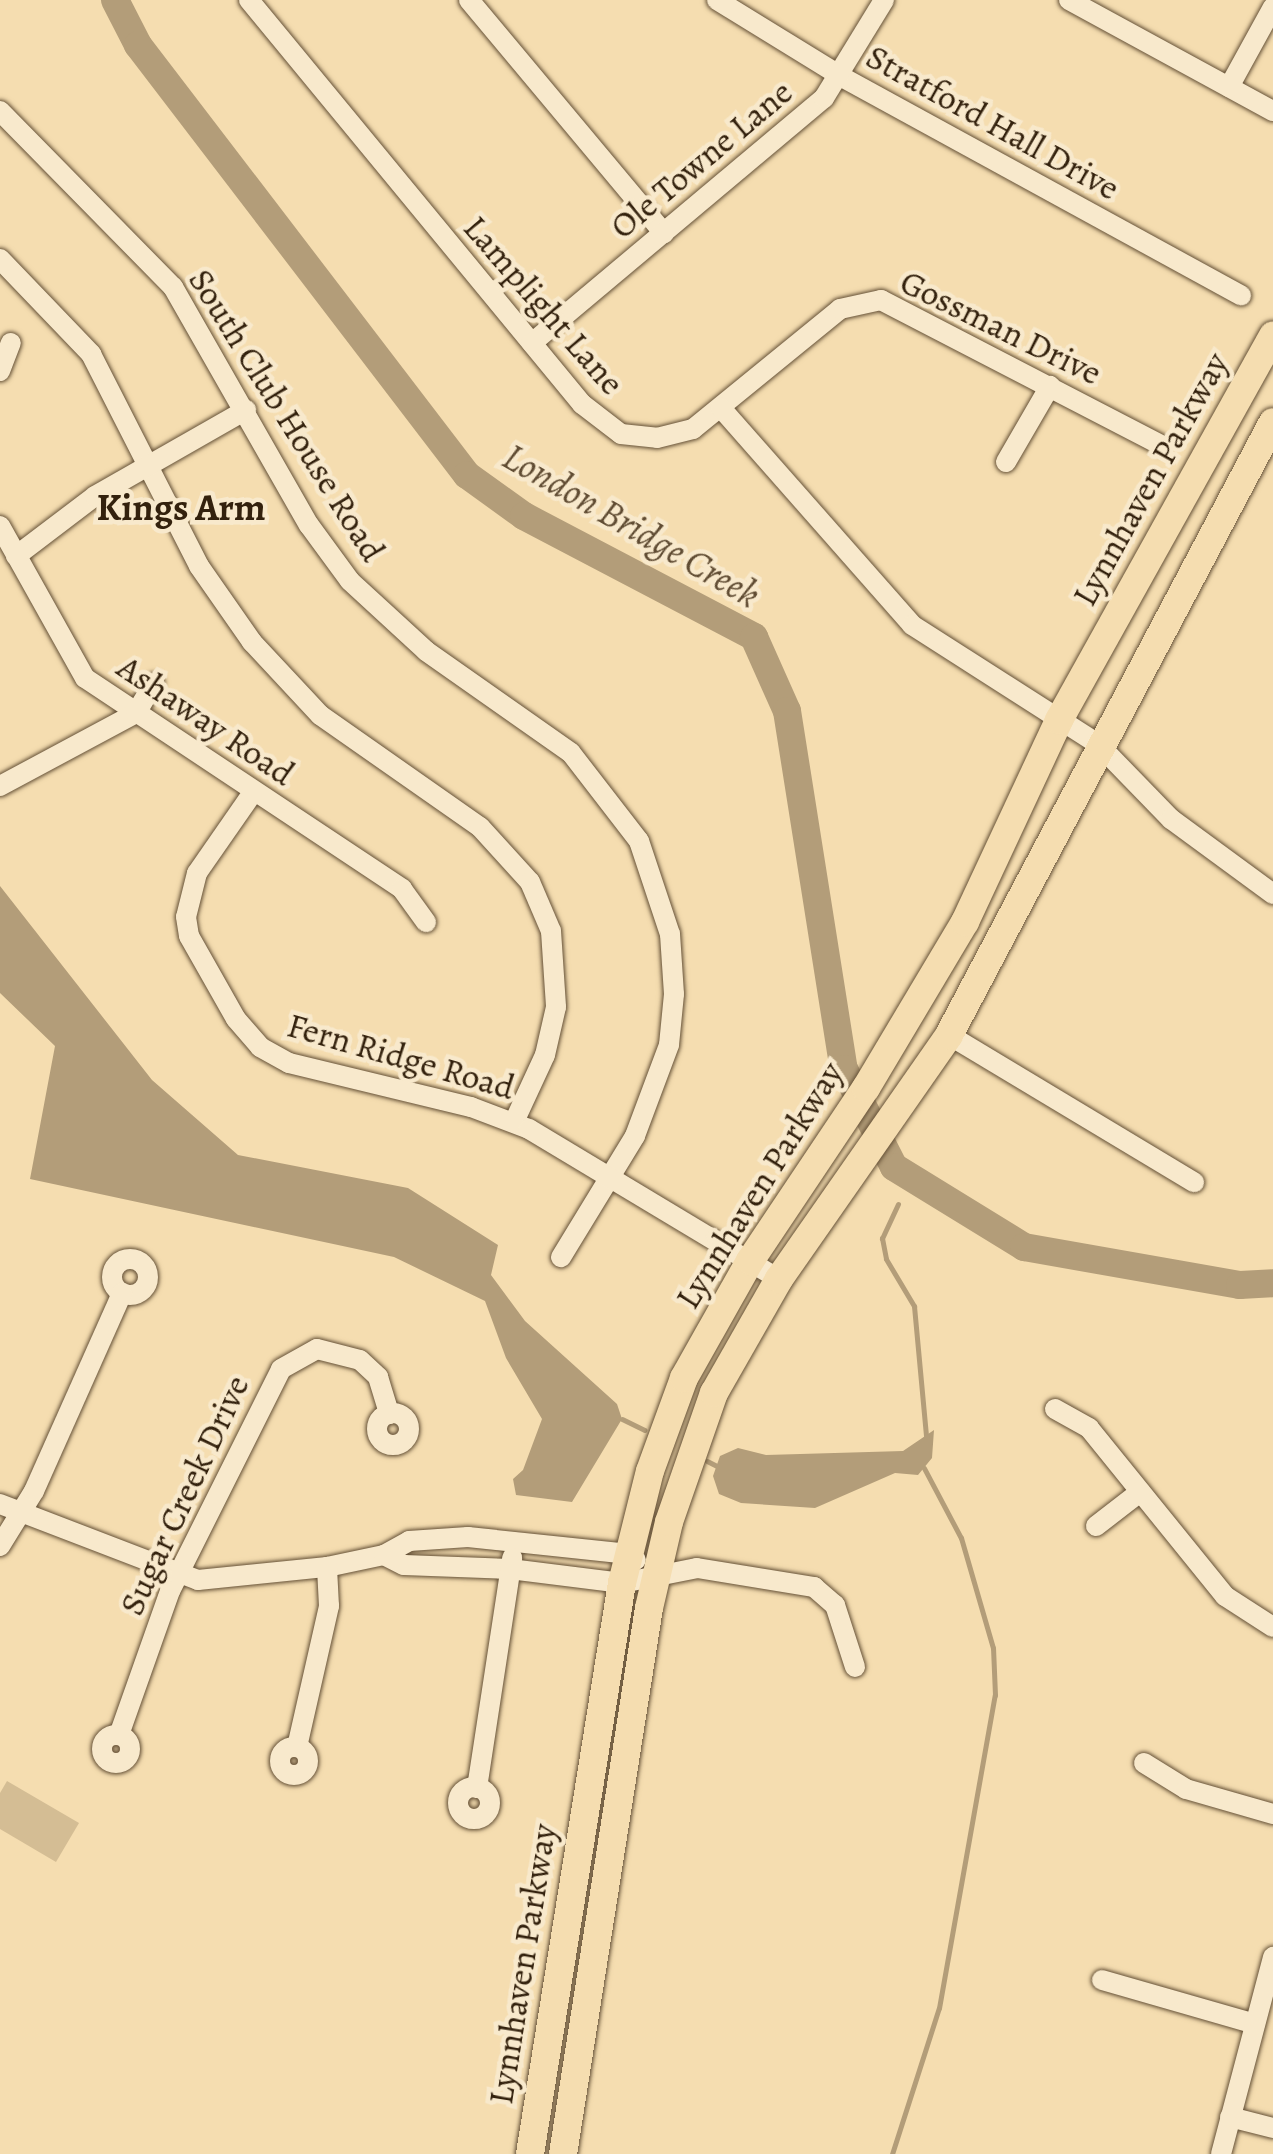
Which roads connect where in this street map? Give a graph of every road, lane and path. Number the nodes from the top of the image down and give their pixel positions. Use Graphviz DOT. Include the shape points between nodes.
graph roads {
  1 [pos="249,0"];
  2 [pos="470,0"];
  3 [pos="717,0"];
  4 [pos="884,0"];
  5 [pos="1075,2"];
  6 [pos="1273,8"];
  7 [pos="842,76"];
  8 [pos="1230,88"];
  9 [pos="0,111"];
  10 [pos="1273,111"];
  11 [pos="664,233"];
  12 [pos="0,260"];
  13 [pos="1242,295"];
  14 [pos="1273,334"];
  15 [pos="11,343"];
  16 [pos="532,343"];
  17 [pos="0,371"];
  18 [pos="1050,386"];
  19 [pos="721,408"];
  20 [pos="246,410"];
  21 [pos="1273,422"];
  22 [pos="1161,445"];
  23 [pos="1006,462"];
  24 [pos="149,465"];
  25 [pos="0,526"];
  26 [pos="16,556"];
  27 [pos="154,683"];
  28 [pos="136,713"];
  29 [pos="1059,720"];
  30 [pos="1098,744"];
  31 [pos="0,786"];
  32 [pos="254,790"];
  33 [pos="981,891"];
  34 [pos="1273,894"];
  35 [pos="426,922"];
  36 [pos="949,1035"];
  37 [pos="514,1122"];
  38 [pos="612,1178"];
  39 [pos="1194,1182"];
  40 [pos="561,1257"];
  41 [pos="750,1261"];
  42 [pos="780,1279"];
  43 [pos="122,1293"];
  44 [pos="1054,1408"];
  45 [pos="390,1414"];
  46 [pos="1140,1492"];
  47 [pos="0,1504"];
  48 [pos="21,1513"];
  49 [pos="1096,1526"];
  50 [pos="515,1542"];
  51 [pos="0,1546"];
  52 [pos="384,1554"];
  53 [pos="629,1554"];
  54 [pos="327,1567"];
  55 [pos="510,1569"];
  56 [pos="178,1576"];
  57 [pos="655,1579"];
  58 [pos="622,1584"];
  59 [pos="1273,1627"];
  60 [pos="855,1667"];
  61 [pos="119,1735"];
  62 [pos="297,1746"];
  63 [pos="1144,1763"];
  64 [pos="477,1788"];
  65 [pos="1273,1814"];
  66 [pos="1273,1956"];
  67 [pos="1102,1980"];
  68 [pos="1254,2024"];
  69 [pos="1230,2117"];
  70 [pos="1273,2128"];
  71 [pos="530,2154"];
  72 [pos="563,2154"];
  73 [pos="1221,2154"];
  1 -- 16 [label="street, Lamplight Lane"];
  2 -- 11 [label="street"];
  3 -- 7 [label="street, Stratford Hall Drive"];
  4 -- 7 [label="street, Ole Towne Lane"];
  5 -- 8 [label="street"];
  6 -- 8 [label="street"];
  7 -- 11 [label="street, Ole Towne Lane"];
  7 -- 13 [label="street, Stratford Hall Drive"];
  8 -- 10 [label="street"];
  9 -- 20 [label="street, South Club House Road" via="162,274"];
  11 -- 16 [label="street, Ole Towne Lane"];
  12 -- 24 [label="street" via="91,354"];
  14 -- 29 [label="main road, Lynnhaven Parkway"];
  15 -- 17 [label="street"];
  16 -- 19 [label="street, Lamplight Lane" via="595,418 620,434 675,436"];
  18 -- 19 [label="street, Gossman Drive" via="899,304 869,300 840,309"];
  18 -- 22 [label="street, Gossman Drive"];
  18 -- 23 [label="street"];
  19 -- 29 [label="street" via="912,626"];
  20 -- 24 [label="street"];
  20 -- 38 [label="street, South Club House Road" via="309,525 350,582 426,651 571,753 639,841 667,918 673,1015 656,1088"];
  21 -- 30 [label="main road, Lynnhaven Parkway"];
  24 -- 26 [label="street"];
  24 -- 37 [label="street" via="199,566 285,680 340,731 480,827 530,882 551,931 557,996 545,1055"];
  25 -- 26 [label="street, Ashaway Road"];
  26 -- 28 [label="street, Ashaway Road" via="74,665"];
  27 -- 28 [label="street"];
  28 -- 31 [label="street"];
  28 -- 32 [label="street, Ashaway Road"];
  29 -- 30 [label="street"];
  29 -- 33 [label="main road, Lynnhaven Parkway"];
  30 -- 34 [label="street" via="1171,819"];
  30 -- 36 [label="main road, Lynnhaven Parkway"];
  32 -- 35 [label="street, Ashaway Road" via="402,889"];
  32 -- 37 [label="street, Fern Ridge Road" via="197,873 186,917 190,936 247,1034 290,1063"];
  33 -- 36 [label="main road" via="974,925 940,996 940,1020"];
  33 -- 41 [label="main road, Lynnhaven Parkway" via="866,1088"];
  36 -- 39 [label="street"];
  36 -- 42 [label="main road, Lynnhaven Parkway"];
  37 -- 38 [label="street, Fern Ridge Road"];
  38 -- 40 [label="street, South Club House Road"];
  38 -- 41 [label="street, Fern Ridge Road"];
  41 -- 42 [label="street, Fern Ridge Road"];
  41 -- 53 [label="main road, Lynnhaven Parkway" via="684,1378"];
  42 -- 57 [label="main road, Lynnhaven Parkway" via="714,1393"];
  43 -- 48 [label="street"];
  44 -- 46 [label="street" via="1088,1428"];
  45 -- 56 [label="street, Sugar Creek Drive" via="378,1378 360,1360 317,1349 291,1359 244,1436"];
  46 -- 49 [label="street"];
  46 -- 59 [label="street" via="1225,1596"];
  47 -- 48 [label="street"];
  48 -- 51 [label="street"];
  48 -- 56 [label="street"];
  50 -- 52 [label="street" via="409,1540"];
  50 -- 53 [label="street"];
  50 -- 55 [label="street"];
  52 -- 54 [label="street"];
  52 -- 55 [label="street" via="404,1566"];
  53 -- 57 [label="street"];
  53 -- 58 [label="main road, Lynnhaven Parkway"];
  54 -- 56 [label="street" via="223,1581"];
  54 -- 62 [label="street" via="329,1606"];
  55 -- 58 [label="street"];
  55 -- 64 [label="street"];
  56 -- 61 [label="street, Sugar Creek Drive"];
  57 -- 58 [label="street"];
  57 -- 60 [label="street" via="697,1568 814,1587 835,1605"];
  57 -- 72 [label="main road, Lynnhaven Parkway"];
  58 -- 71 [label="main road, Lynnhaven Parkway"];
  63 -- 65 [label="street" via="1186,1789"];
  66 -- 68 [label="street"];
  67 -- 68 [label="street"];
  68 -- 69 [label="street"];
  69 -- 70 [label="street"];
  69 -- 73 [label="street"];
}
